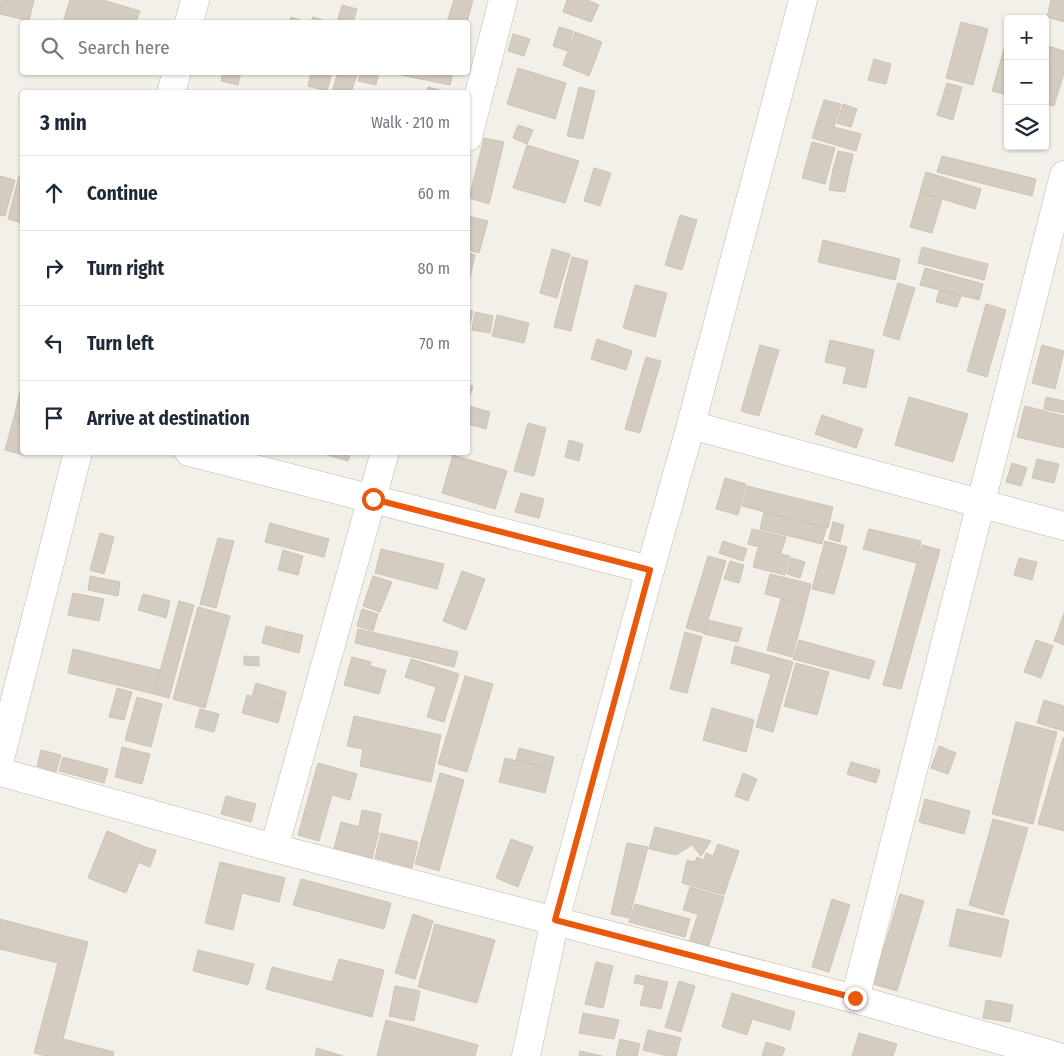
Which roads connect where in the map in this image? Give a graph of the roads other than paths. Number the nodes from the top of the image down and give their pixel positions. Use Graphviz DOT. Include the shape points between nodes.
graph roads {
  1 [pos="195,0"];
  2 [pos="503,0"];
  3 [pos="804,0"];
  4 [pos="190,20"];
  5 [pos="175,75"];
  6 [pos="172,90"];
  7 [pos="470,128"];
  8 [pos="1064,175"];
  9 [pos="691,425"];
  10 [pos="77,455"];
  11 [pos="201,455"];
  12 [pos="384,455"];
  13 [pos="373,499"];
  14 [pos="981,502"];
  15 [pos="1064,526"];
  16 [pos="650,570"];
  17 [pos="0,759"];
  18 [pos="0,772"];
  19 [pos="274,848"];
  20 [pos="555,920"];
  21 [pos="855,998"];
  22 [pos="526,1056"];
  23 [pos="1056,1056"];
  1 -- 4 [label="street"];
  2 -- 7 [label="street"];
  3 -- 9 [label="street"];
  5 -- 6 [label="street"];
  8 -- 14 [label="street"];
  9 -- 14 [label="street"];
  9 -- 16 [label="street"];
  10 -- 17 [label="street"];
  11 -- 13 [label="street"];
  12 -- 13 [label="street"];
  13 -- 16 [label="street"];
  13 -- 19 [label="street"];
  14 -- 15 [label="street"];
  14 -- 21 [label="street"];
  16 -- 20 [label="street"];
  18 -- 19 [label="street"];
  19 -- 20 [label="street"];
  20 -- 21 [label="street"];
  20 -- 22 [label="street"];
  21 -- 23 [label="street"];
}
